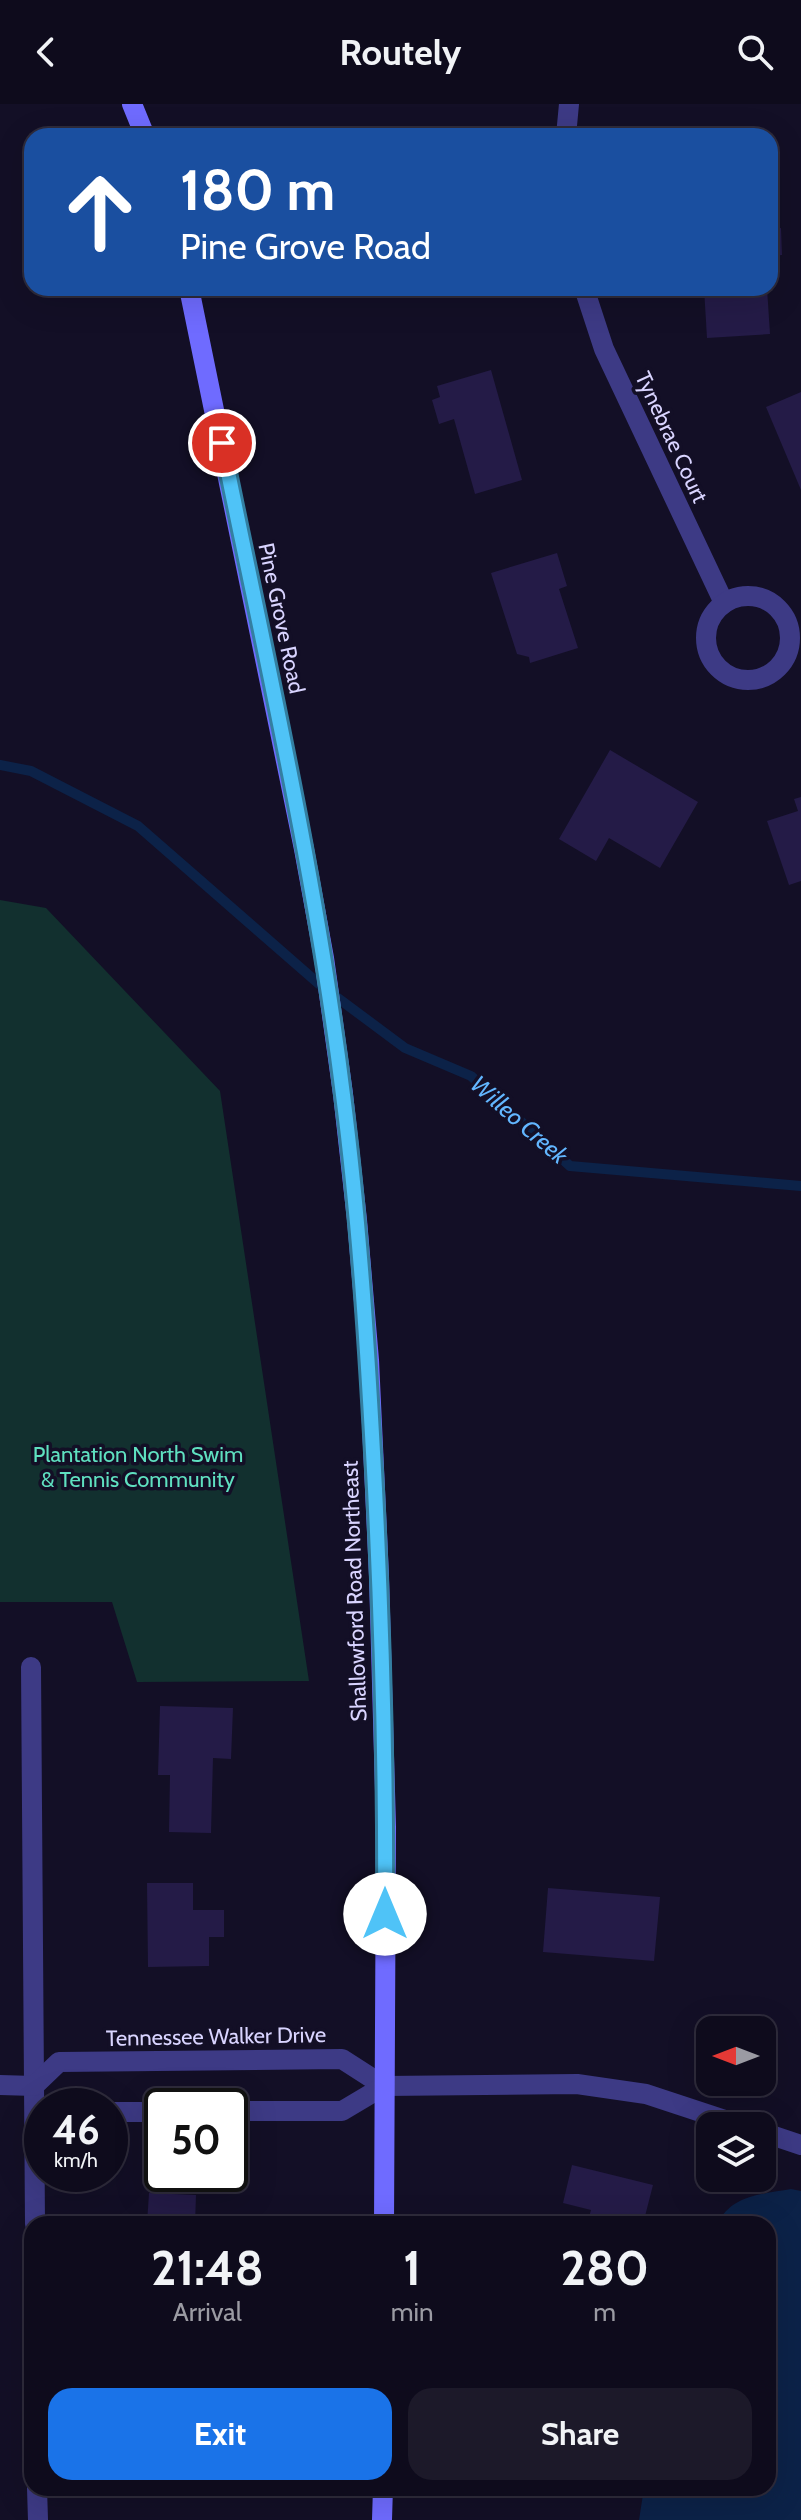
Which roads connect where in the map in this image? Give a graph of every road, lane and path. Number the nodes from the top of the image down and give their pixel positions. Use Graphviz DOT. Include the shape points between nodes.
graph roads {
  1 [pos="132,104"];
  2 [pos="569,104"];
  3 [pos="142,128"];
  4 [pos="567,128"];
  5 [pos="191,296"];
  6 [pos="587,296"];
  7 [pos="724,603"];
  8 [pos="324,958"];
  9 [pos="31,1667"];
  10 [pos="0,2085"];
  11 [pos="34,2086"];
  12 [pos="384,2086"];
  13 [pos="248,2111"];
  14 [pos="701,2112"];
  15 [pos="776,2137"];
  16 [pos="801,2145"];
  17 [pos="35,2216"];
  18 [pos="384,2216"];
  19 [pos="37,2496"];
  20 [pos="383,2496"];
  21 [pos="38,2520"];
  22 [pos="382,2520"];
  1 -- 3 [label="main road"];
  2 -- 4 [label="street"];
  5 -- 8 [label="main road, Pine Grove Road"];
  6 -- 7 [label="street, Tynebrae Court" via="604,349"];
  7 -- 7 [label="street" via="708,625 714,664 724,673 749,680 775,670 790,646 785,618 765,599 751,596"];
  8 -- 12 [label="main road, Shallowford Road Northeast" via="369,1360 386,1827"];
  9 -- 11 [label="street"];
  10 -- 11 [label="street"];
  11 -- 12 [label="street, Tennessee Walker Drive" via="59,2062 342,2059"];
  11 -- 17 [label="street"];
  12 -- 13 [label="street" via="342,2111"];
  12 -- 14 [label="street" via="577,2084 646,2094"];
  12 -- 18 [label="main road, Shallowford Road Northeast"];
  15 -- 16 [label="street"];
  19 -- 21 [label="street"];
  20 -- 22 [label="main road"];
}
